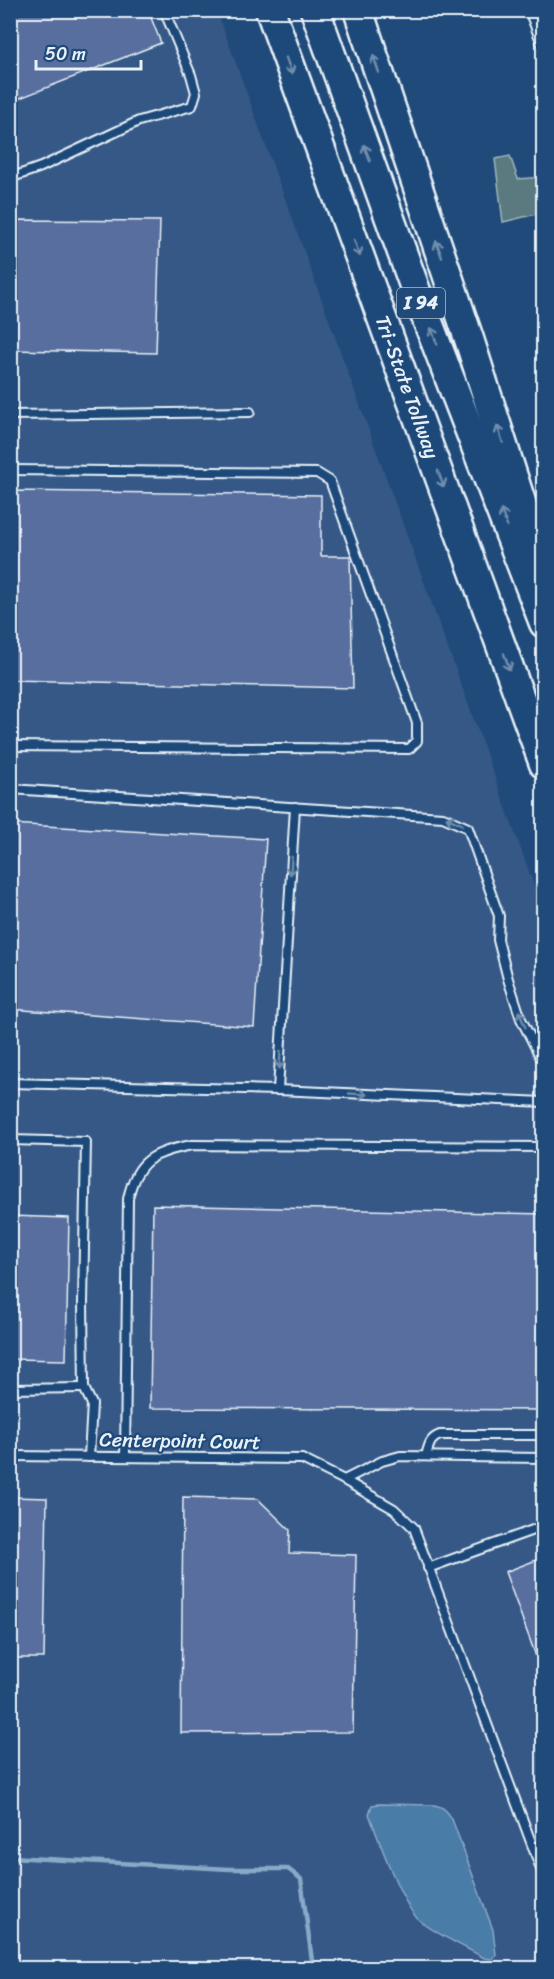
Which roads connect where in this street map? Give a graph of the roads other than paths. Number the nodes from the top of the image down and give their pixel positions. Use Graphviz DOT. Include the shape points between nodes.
graph roads {
  1 [pos="164,10"];
  2 [pos="270,10"];
  3 [pos="315,10"];
  4 [pos="358,10"];
  5 [pos="529,10"];
  6 [pos="543,50"];
  7 [pos="10,178"];
  8 [pos="250,412"];
  9 [pos="10,415"];
  10 [pos="10,470"];
  11 [pos="532,592"];
  12 [pos="543,624"];
  13 [pos="10,746"];
  14 [pos="543,764"];
  15 [pos="10,789"];
  16 [pos="295,807"];
  17 [pos="10,1083"];
  18 [pos="278,1090"];
  19 [pos="543,1094"];
  20 [pos="543,1102"];
  21 [pos="10,1140"];
  22 [pos="543,1147"];
  23 [pos="84,1388"];
  24 [pos="10,1389"];
  25 [pos="543,1435"];
  26 [pos="10,1456"];
  27 [pos="426,1456"];
  28 [pos="89,1457"];
  29 [pos="125,1457"];
  30 [pos="543,1458"];
  31 [pos="344,1480"];
  32 [pos="543,1526"];
  33 [pos="428,1568"];
  34 [pos="543,1876"];
  1 -- 7 [label="lane" via="191,75 196,93 192,106 140,121"];
  2 -- 14 [label="highway, Tri-State Tollway / I 94, one-way"];
  11 -- 3 [label="highway, I 94, one-way" via="416,291"];
  11 -- 4 [label="highway, one-way" via="530,526"];
  5 -- 6 [label="lane"];
  8 -- 9 [label="lane"];
  10 -- 13 [label="lane" via="317,473 330,481 417,723 417,741 409,749"];
  11 -- 12 [label="highway, I 94"];
  15 -- 16 [label="lane"];
  16 -- 18 [label="lane, one-way"];
  19 -- 16 [label="lane, one-way" via="542,1060 511,989 498,940 499,916 468,828 443,817"];
  17 -- 18 [label="lane"];
  18 -- 20 [label="lane, one-way"];
  21 -- 23 [label="lane" via="86,1142"];
  22 -- 29 [label="lane" via="192,1145 153,1157 139,1168 128,1199"];
  23 -- 24 [label="lane"];
  23 -- 28 [label="lane" via="92,1404"];
  25 -- 27 [label="lane" via="440,1435 430,1442"];
  26 -- 28 [label="lane, Centerpoint Court"];
  27 -- 30 [label="lane"];
  27 -- 31 [label="lane" via="382,1461"];
  28 -- 29 [label="lane, Centerpoint Court"];
  29 -- 31 [label="lane, Centerpoint Court" via="302,1459"];
  31 -- 33 [label="lane, Centerpoint Court" via="394,1509 414,1528"];
  32 -- 33 [label="lane"];
  33 -- 34 [label="lane, Centerpoint Court"];
}
